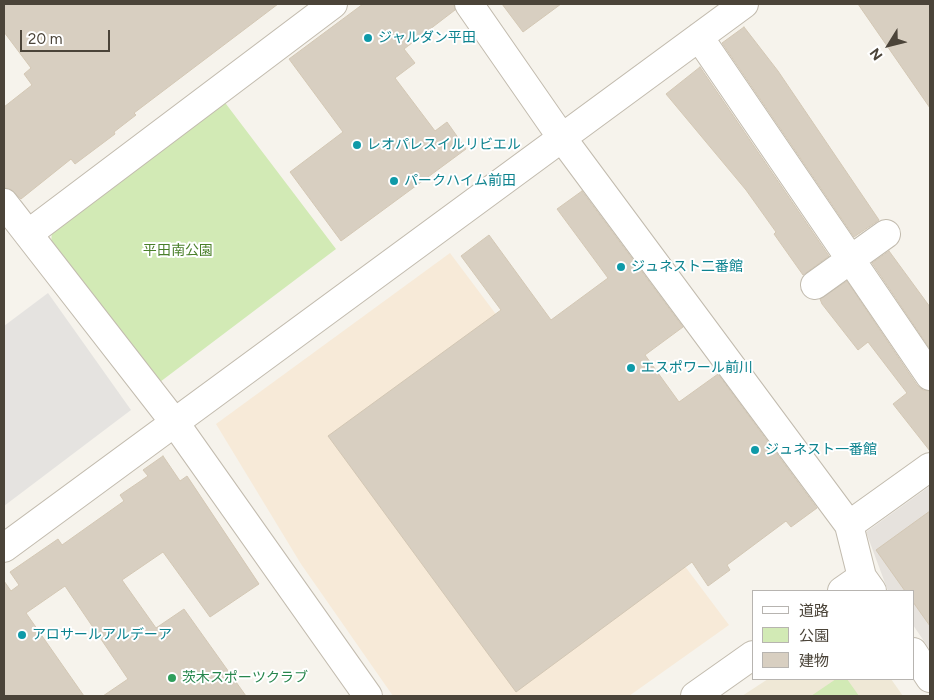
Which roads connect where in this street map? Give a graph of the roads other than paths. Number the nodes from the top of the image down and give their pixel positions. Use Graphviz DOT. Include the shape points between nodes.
graph roads {
  1 [pos="333,4"];
  2 [pos="469,4"];
  3 [pos="744,4"];
  4 [pos="699,37"];
  5 [pos="562,138"];
  6 [pos="4,203"];
  7 [pos="28,234"];
  8 [pos="886,234"];
  9 [pos="851,259"];
  10 [pos="815,285"];
  11 [pos="930,376"];
  12 [pos="175,424"];
  13 [pos="930,467"];
  14 [pos="849,525"];
  15 [pos="4,548"];
  16 [pos="859,586"];
  17 [pos="914,654"];
  18 [pos="752,656"];
  19 [pos="930,678"];
  20 [pos="368,696"];
  21 [pos="695,696"];
  1 -- 7 [label="street"];
  2 -- 5 [label="street"];
  3 -- 4 [label="street"];
  4 -- 5 [label="street"];
  4 -- 9 [label="street"];
  5 -- 12 [label="street"];
  5 -- 14 [label="street"];
  6 -- 7 [label="street"];
  7 -- 12 [label="street"];
  8 -- 9 [label="street"];
  9 -- 10 [label="street"];
  9 -- 11 [label="street"];
  12 -- 15 [label="street"];
  12 -- 20 [label="street"];
  13 -- 14 [label="street"];
  14 -- 16 [label="street"];
  17 -- 19 [label="street"];
  18 -- 21 [label="street"];
}
